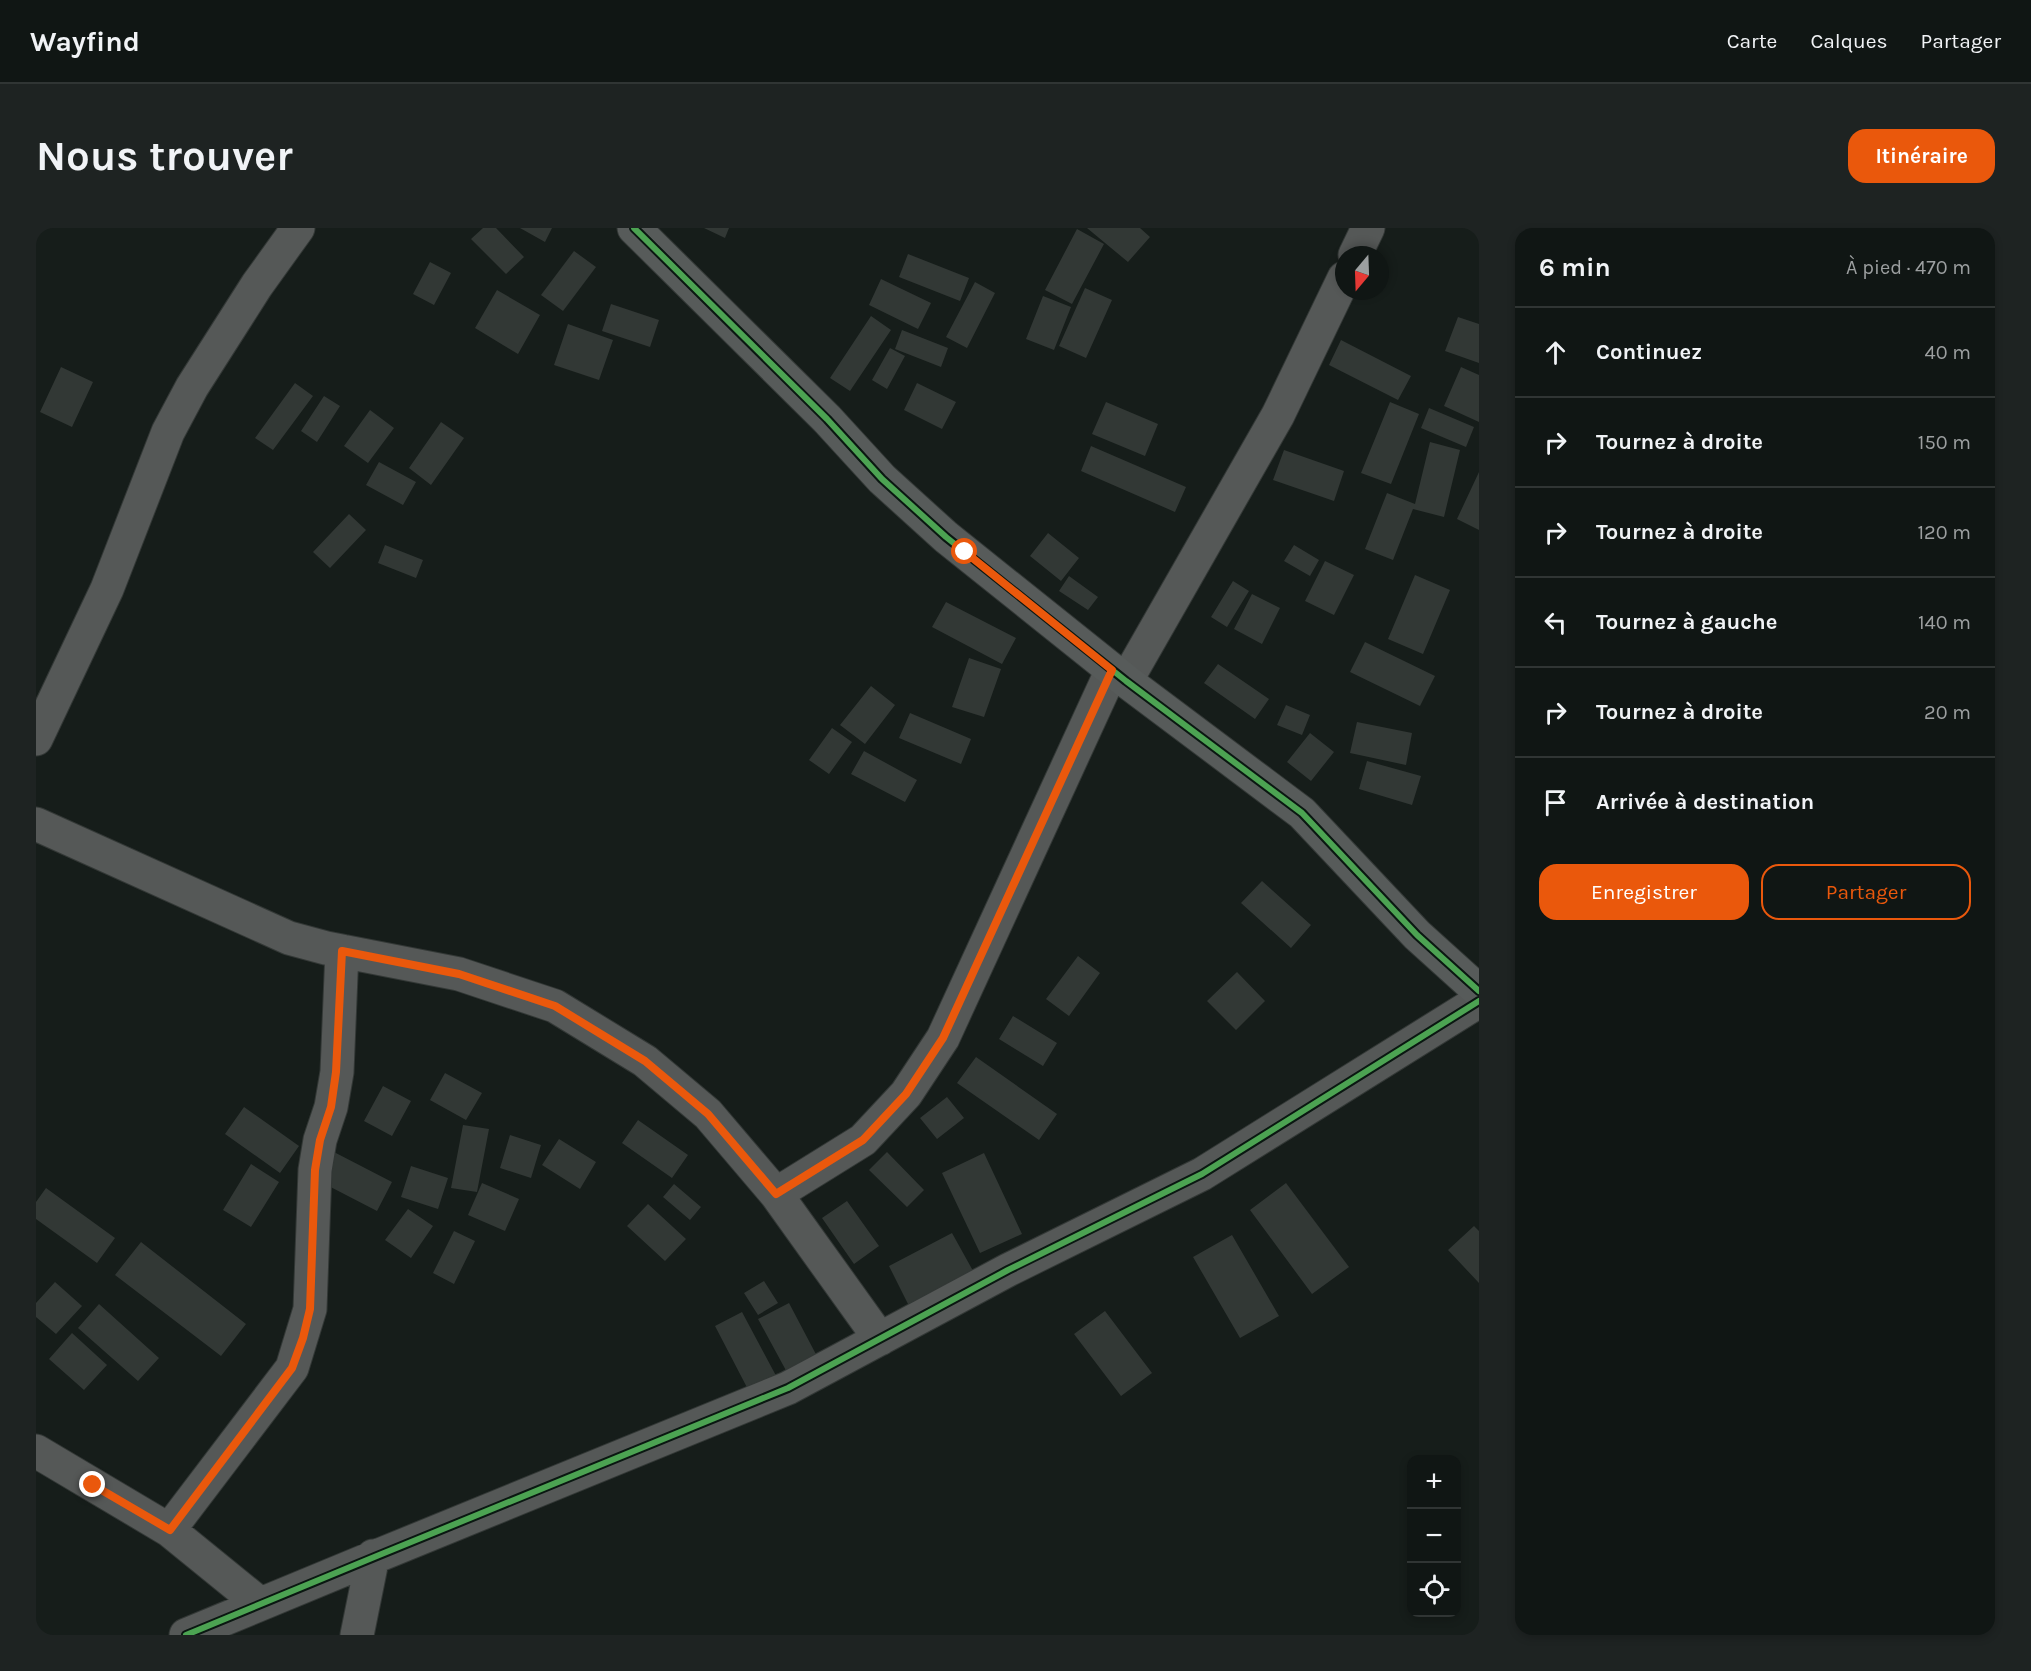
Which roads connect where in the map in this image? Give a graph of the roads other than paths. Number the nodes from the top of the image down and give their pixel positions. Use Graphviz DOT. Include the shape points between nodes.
graph roads {
  1 [pos="298,228"];
  2 [pos="634,228"];
  3 [pos="1335,297"];
  4 [pos="1119,676"];
  5 [pos="36,739"];
  6 [pos="36,824"];
  7 [pos="342,951"];
  8 [pos="1479,990"];
  9 [pos="1479,1001"];
  10 [pos="776,1194"];
  11 [pos="880,1340"];
  12 [pos="36,1451"];
  13 [pos="170,1530"];
  14 [pos="373,1556"];
  15 [pos="260,1604"];
  16 [pos="186,1635"];
  17 [pos="357,1635"];
  1 -- 5 [label="street" via="257,285 168,432 107,589"];
  2 -- 4 [label="street" via="827,419 882,479 946,537"];
  3 -- 4 [label="street" via="1278,416"];
  4 -- 8 [label="street" via="1302,813 1417,935"];
  4 -- 10 [label="street" via="937,1047 906,1094 863,1140"];
  6 -- 7 [label="street" via="289,938"];
  7 -- 10 [label="street" via="459,974 555,1006 645,1061 708,1114"];
  7 -- 13 [label="street" via="336,1072 315,1170 310,1309 303,1338 292,1368"];
  9 -- 11 [label="street" via="1202,1174 1008,1270"];
  10 -- 11 [label="street"];
  11 -- 14 [label="street" via="788,1388 501,1508"];
  12 -- 13 [label="street"];
  13 -- 15 [label="street"];
  14 -- 15 [label="street"];
  14 -- 17 [label="street"];
  15 -- 16 [label="street"];
}
